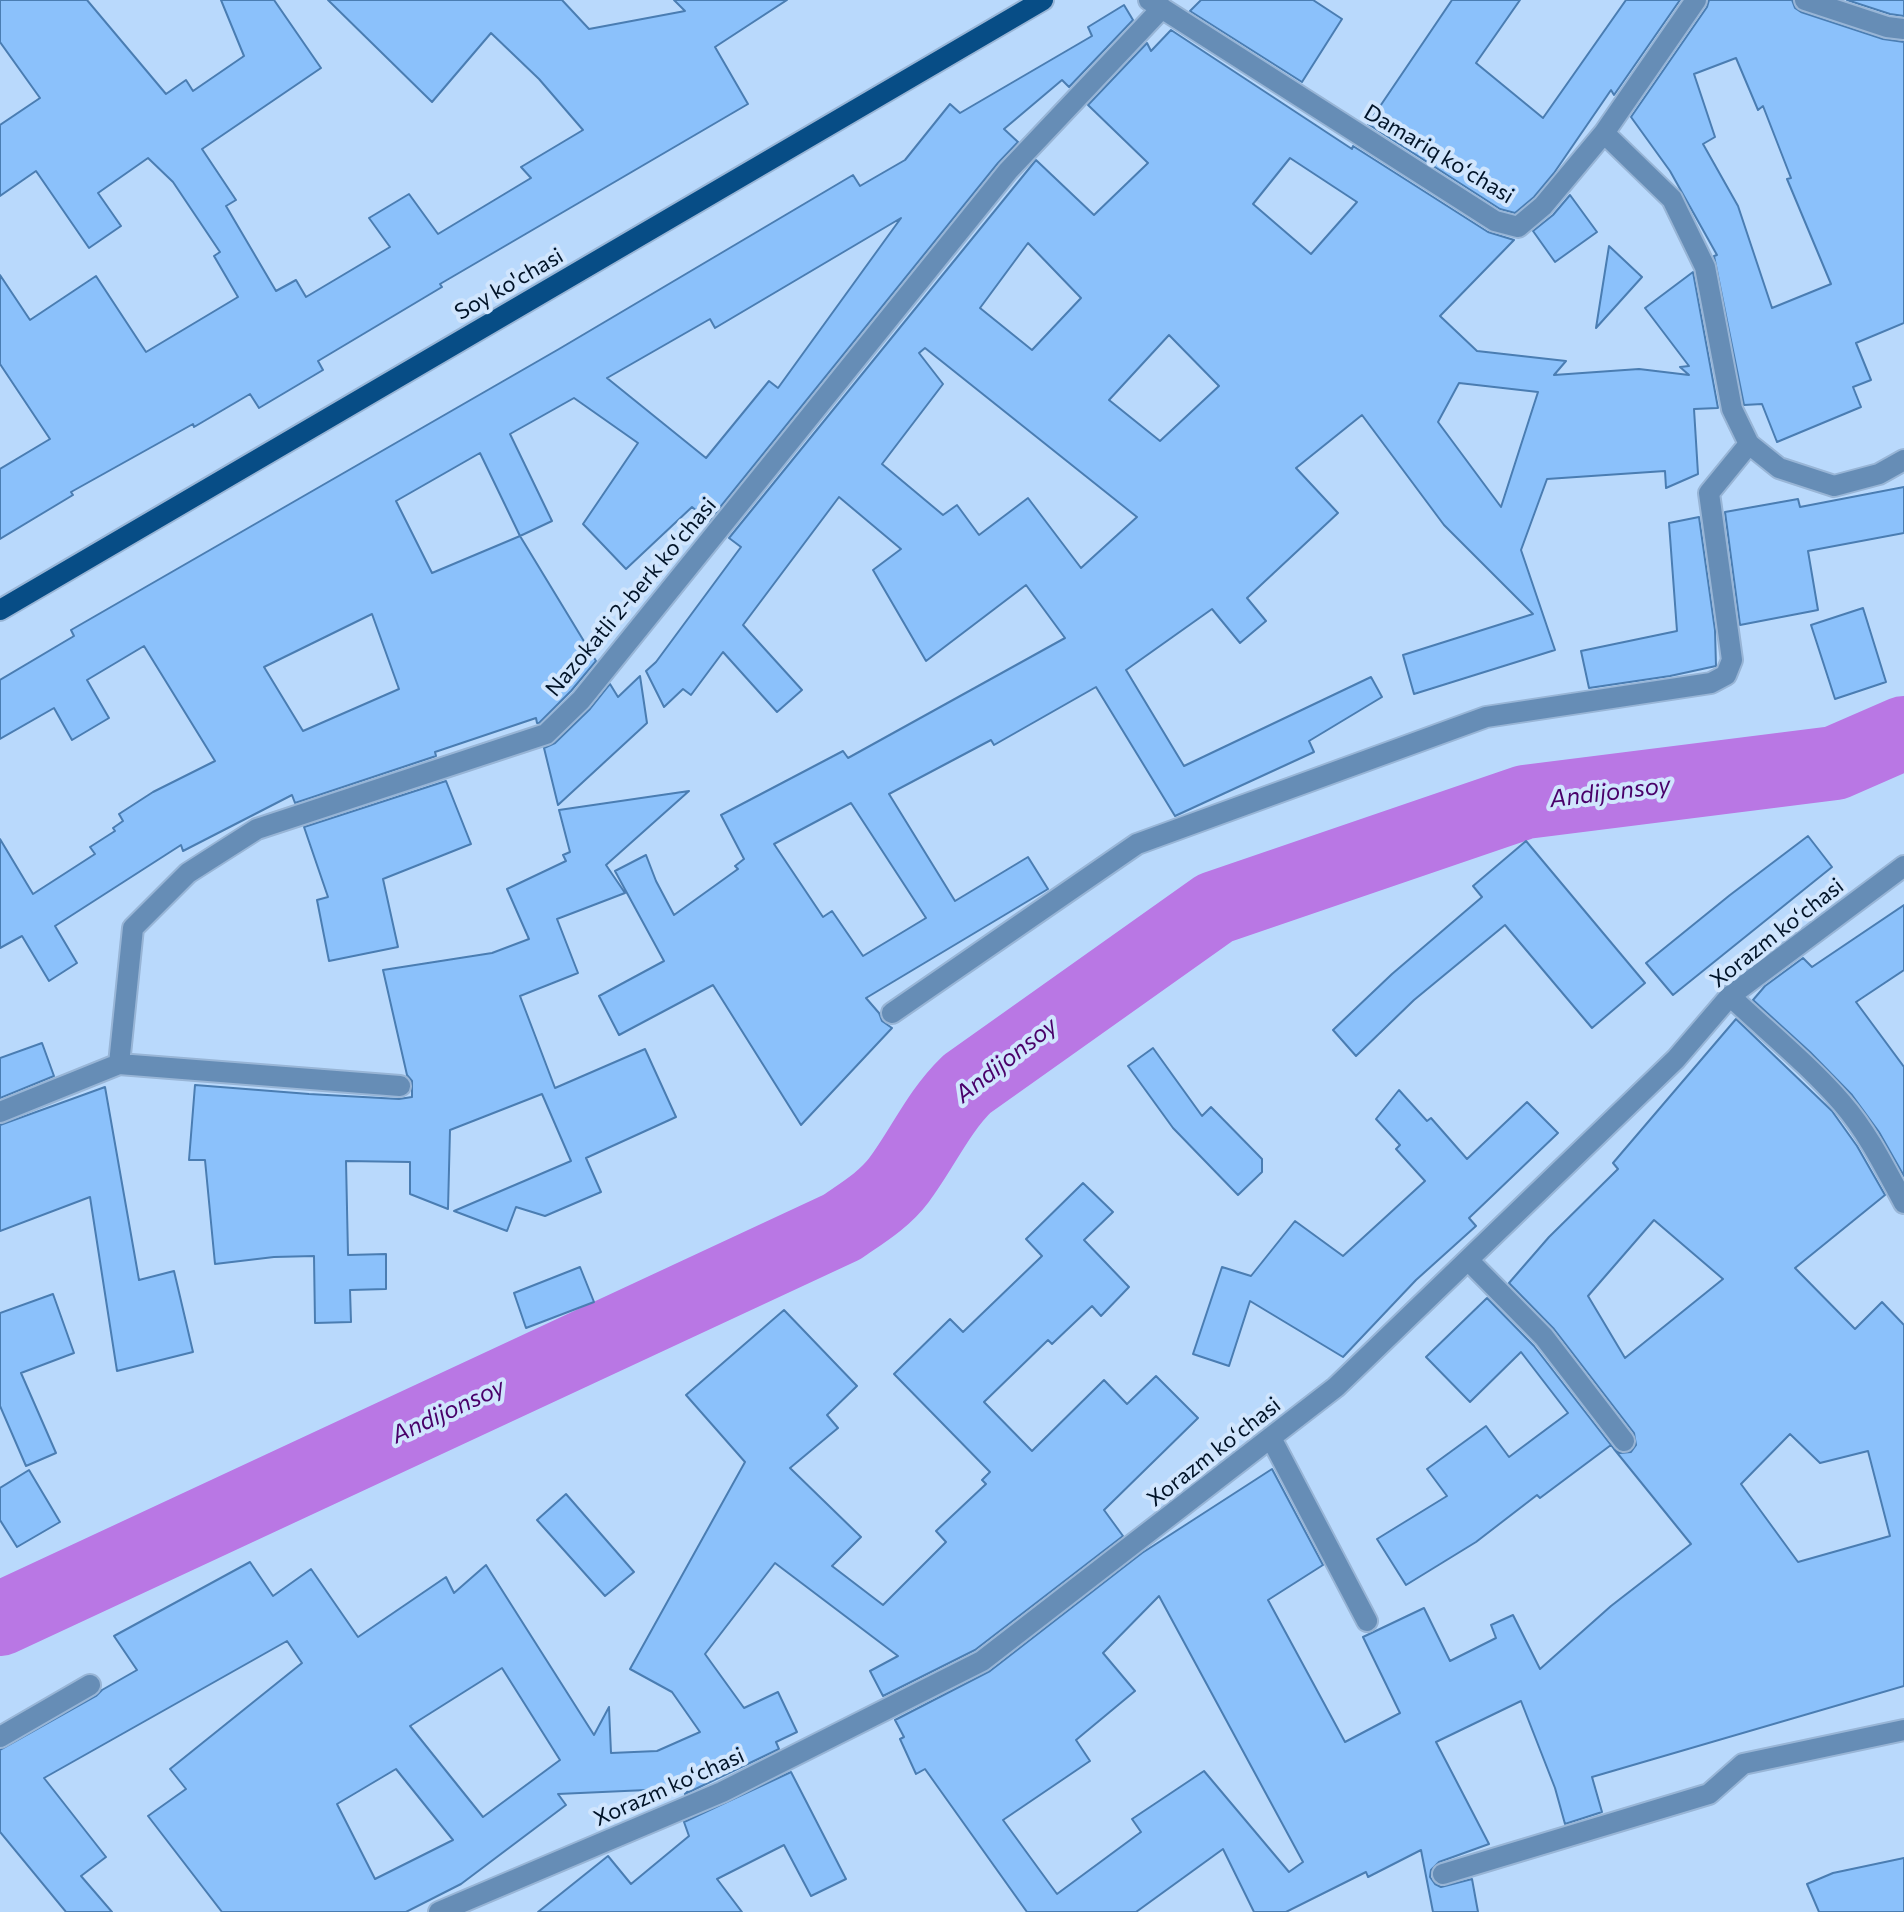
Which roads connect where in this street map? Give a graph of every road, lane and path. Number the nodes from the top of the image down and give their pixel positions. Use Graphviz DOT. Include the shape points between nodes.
graph roads {
  1 [pos="1043,0"];
  2 [pos="1696,0"];
  3 [pos="1805,0"];
  4 [pos="1156,4"];
  5 [pos="1904,29"];
  6 [pos="1604,133"];
  7 [pos="1749,444"];
  8 [pos="1904,460"];
  9 [pos="0,610"];
  10 [pos="1904,866"];
  11 [pos="1730,996"];
  12 [pos="892,1013"];
  13 [pos="119,1064"];
  14 [pos="400,1086"];
  15 [pos="0,1112"];
  16 [pos="1904,1203"];
  17 [pos="1468,1260"];
  18 [pos="1271,1438"];
  19 [pos="1624,1441"];
  20 [pos="1367,1621"];
  21 [pos="90,1685"];
  22 [pos="1904,1730"];
  23 [pos="0,1737"];
  24 [pos="1443,1874"];
  25 [pos="439,1912"];
  1 -- 9 [label="main road, Soy ko'chasi"];
  2 -- 6 [label="street"];
  3 -- 5 [label="street"];
  4 -- 6 [label="street, Damariq koʻchasi" via="1495,221 1518,227 1543,206"];
  4 -- 13 [label="street, Nazokatli 2-berk koʻchasi" via="1008,171 581,700 546,734 257,829 188,873 133,928"];
  6 -- 7 [label="street" via="1672,199 1705,267 1732,409"];
  7 -- 8 [label="street" via="1779,468 1834,486 1879,474"];
  7 -- 12 [label="street" via="1709,493 1732,660 1726,675 1711,683 1486,717 1137,844"];
  10 -- 11 [label="street, Xorazm koʻchasi"];
  11 -- 16 [label="street" via="1844,1105 1872,1143"];
  11 -- 17 [label="street, Xorazm koʻchasi" via="1676,1059"];
  13 -- 14 [label="street"];
  13 -- 15 [label="street"];
  17 -- 18 [label="street, Xorazm koʻchasi" via="1336,1387"];
  17 -- 19 [label="street" via="1544,1337"];
  18 -- 20 [label="street"];
  18 -- 25 [label="street, Xorazm koʻchasi" via="982,1661 722,1792"];
  21 -- 23 [label="street"];
  22 -- 24 [label="street" via="1743,1764 1709,1794"];
}
